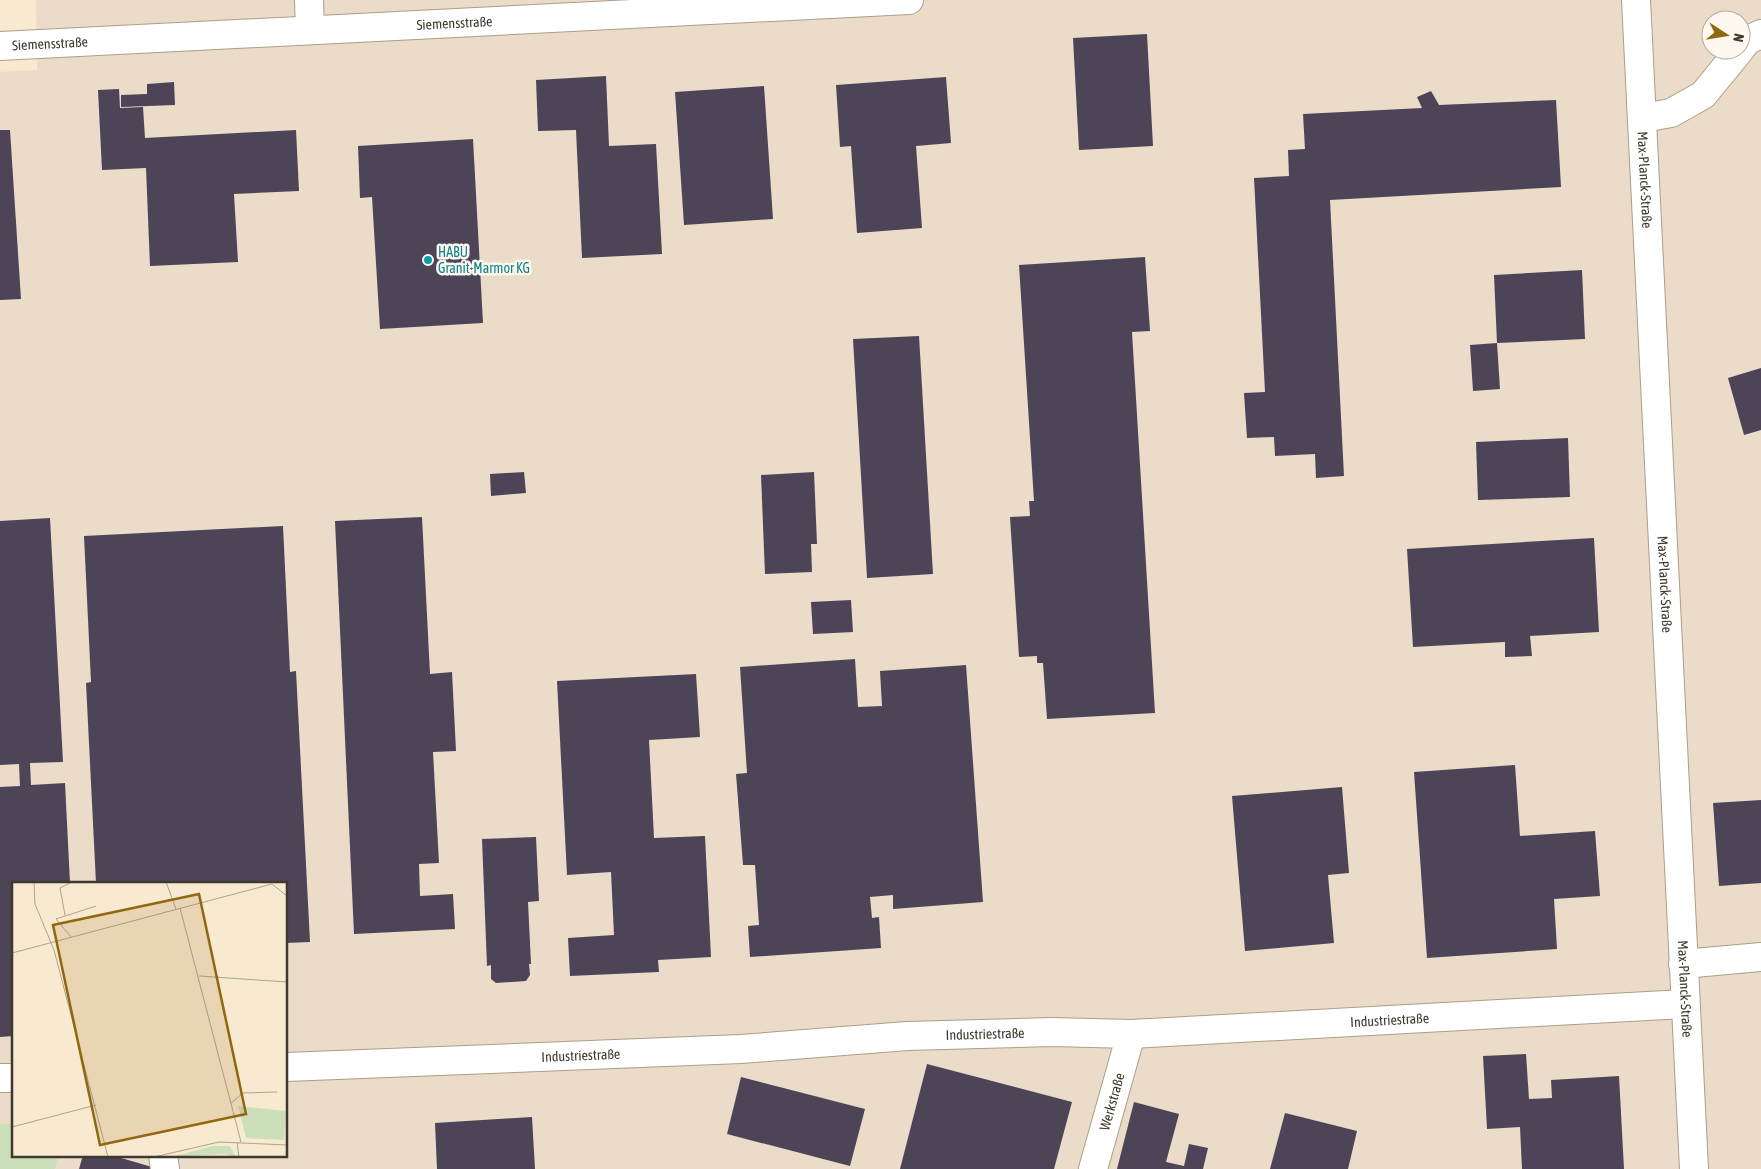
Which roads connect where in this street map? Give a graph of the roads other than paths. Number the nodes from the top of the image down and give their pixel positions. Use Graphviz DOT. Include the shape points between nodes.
graph roads {
  1 [pos="309,0"];
  2 [pos="909,0"];
  3 [pos="1636,0"];
  4 [pos="310,30"];
  5 [pos="0,46"];
  6 [pos="1731,60"];
  7 [pos="1643,118"];
  8 [pos="1761,957"];
  9 [pos="1683,964"];
  10 [pos="1684,1004"];
  11 [pos="1131,1034"];
  12 [pos="288,1067"];
  13 [pos="163,1156"];
  14 [pos="165,1169"];
  15 [pos="1093,1169"];
  16 [pos="1694,1169"];
  1 -- 4 [label="street"];
  2 -- 4 [label="street, Siemensstraße"];
  3 -- 7 [label="street, Max-Planck-Straße"];
  4 -- 5 [label="street, Siemensstraße"];
  6 -- 7 [label="street" via="1703,95 1671,113"];
  7 -- 9 [label="street, Max-Planck-Straße"];
  8 -- 9 [label="street"];
  9 -- 10 [label="street, Max-Planck-Straße"];
  10 -- 11 [label="street, Industriestraße"];
  10 -- 16 [label="street, Max-Planck-Straße"];
  11 -- 12 [label="street, Industriestraße" via="1052,1032 907,1036 741,1049"];
  11 -- 15 [label="street, Werkstraße"];
  13 -- 14 [label="street"];
}
